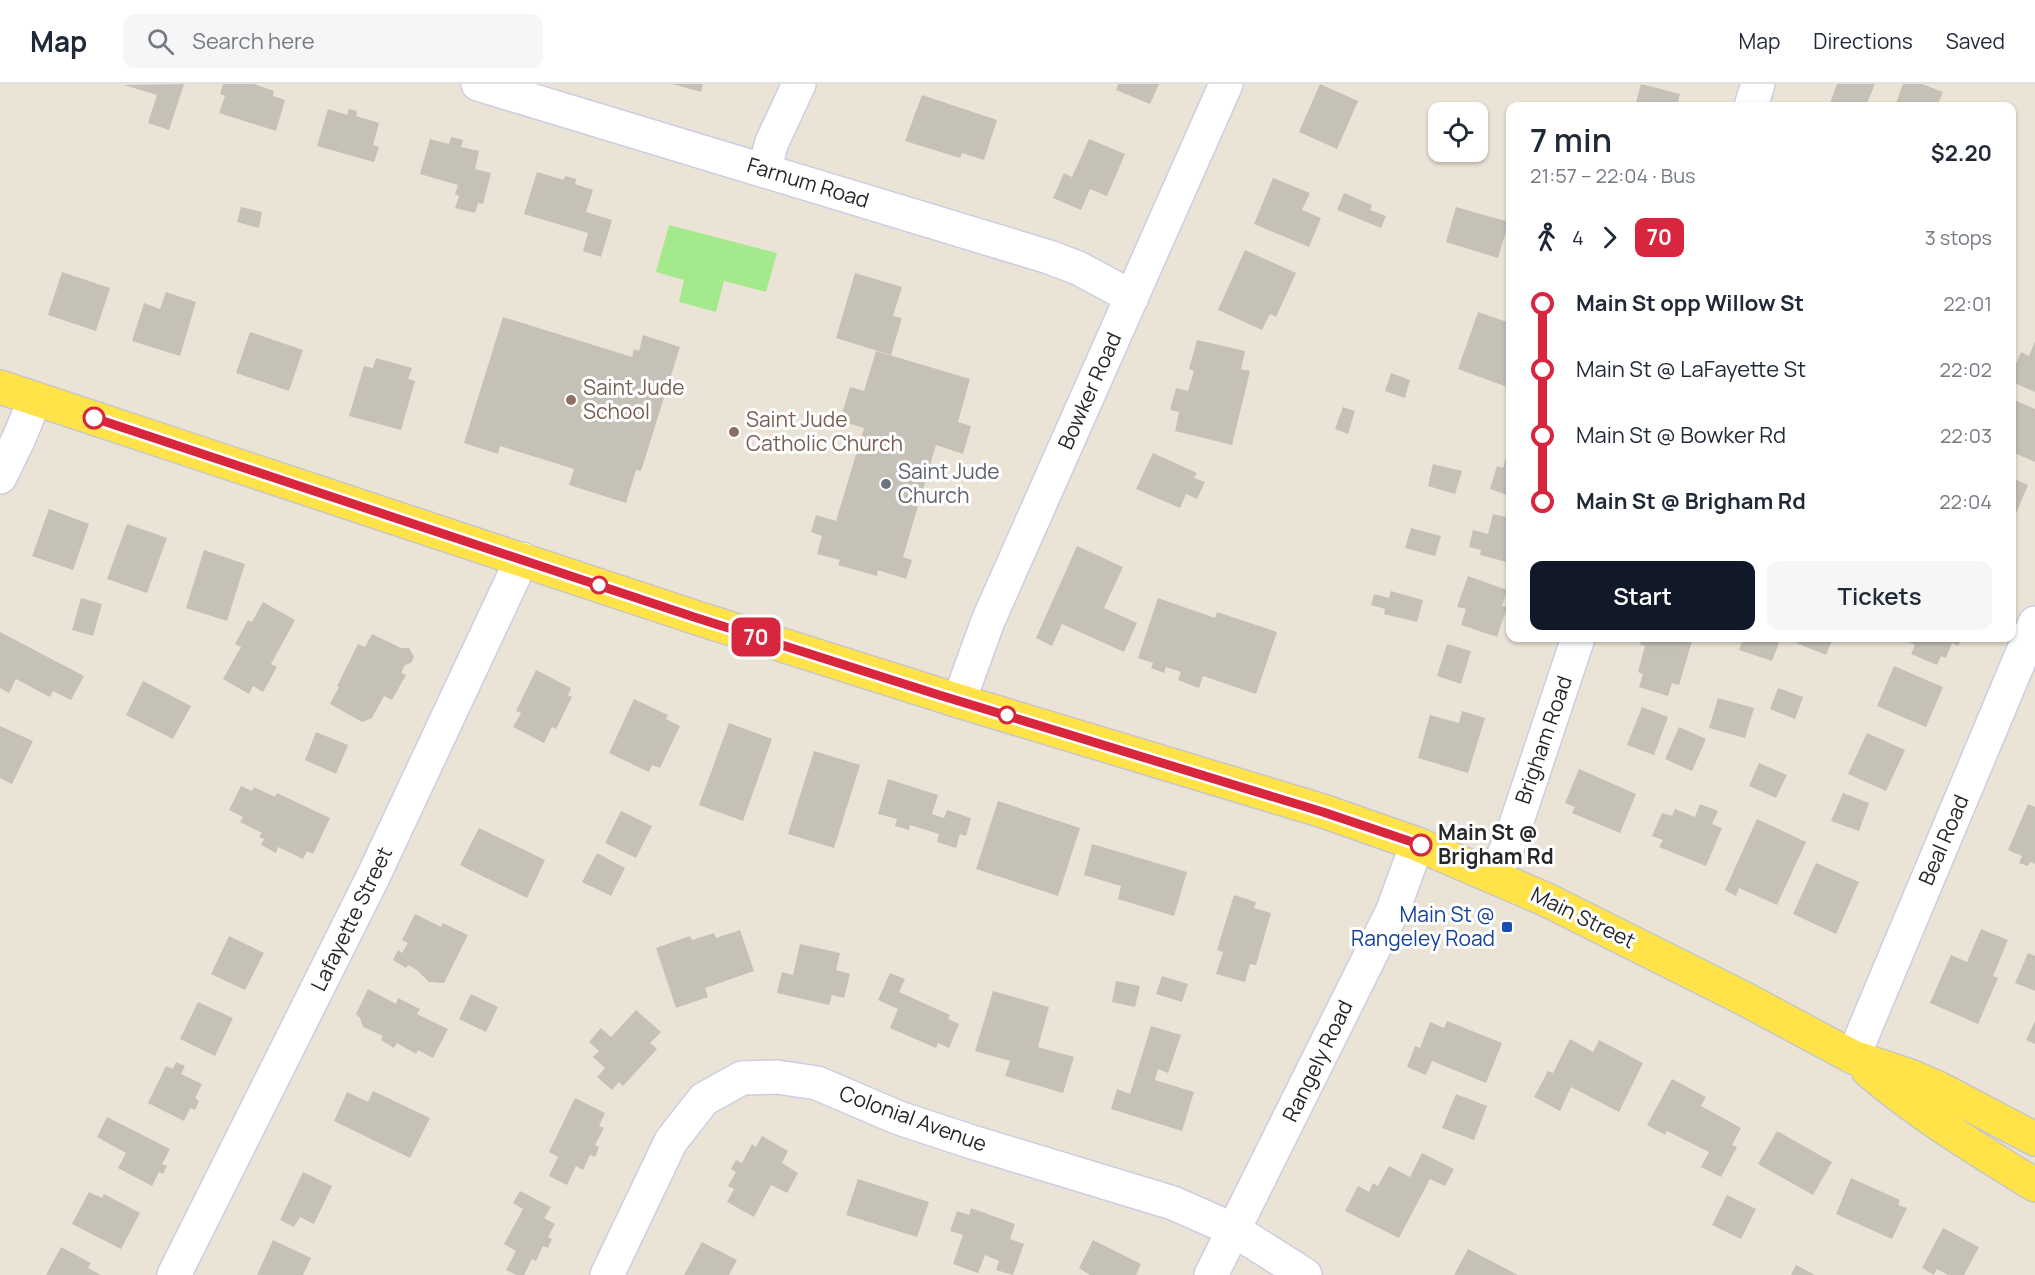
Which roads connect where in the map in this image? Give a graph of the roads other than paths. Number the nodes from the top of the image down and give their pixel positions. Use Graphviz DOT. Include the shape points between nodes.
graph roads {
  1 [pos="478,84"];
  2 [pos="799,84"];
  3 [pos="1226,84"];
  4 [pos="1758,84"];
  5 [pos="1752,102"];
  6 [pos="764,170"];
  7 [pos="1132,297"];
  8 [pos="0,387"];
  9 [pos="35,399"];
  10 [pos="0,477"];
  11 [pos="522,559"];
  12 [pos="2035,623"];
  13 [pos="1577,642"];
  14 [pos="959,701"];
  15 [pos="1417,844"];
  16 [pos="1495,876"];
  17 [pos="1853,1057"];
  18 [pos="2035,1139"];
  19 [pos="2035,1185"];
  20 [pos="1234,1230"];
  21 [pos="174,1275"];
  22 [pos="607,1275"];
  23 [pos="1211,1275"];
  24 [pos="1305,1275"];
  1 -- 6 [label="street, Farnum Road"];
  2 -- 6 [label="street" via="772,142"];
  3 -- 7 [label="street, Bowker Road"];
  4 -- 5 [label="street"];
  6 -- 7 [label="street, Farnum Road" via="1049,257"];
  7 -- 14 [label="street, Bowker Road" via="988,621"];
  8 -- 9 [label="main road, Main Street"];
  9 -- 10 [label="street"];
  9 -- 11 [label="main road, Main Street"];
  11 -- 14 [label="main road, Main Street"];
  11 -- 21 [label="street, Lafayette Street" via="372,879"];
  12 -- 17 [label="street, Beal Road"];
  13 -- 16 [label="street, Brigham Road"];
  14 -- 15 [label="main road, Main Street"];
  15 -- 16 [label="main road, Main Street"];
  15 -- 20 [label="street, Rangely Road" via="1393,910"];
  16 -- 17 [label="main road, Main Street" via="1611,931"];
  17 -- 18 [label="main road, Main Street" via="1938,1088"];
  17 -- 19 [label="main road, Main Street" via="1914,1106"];
  20 -- 22 [label="street, Colonial Avenue" via="1141,1192 899,1118 817,1083 777,1077 742,1078 704,1100 671,1141"];
  20 -- 23 [label="street, Rangely Road"];
  20 -- 24 [label="street, Colonial Avenue"];
}
